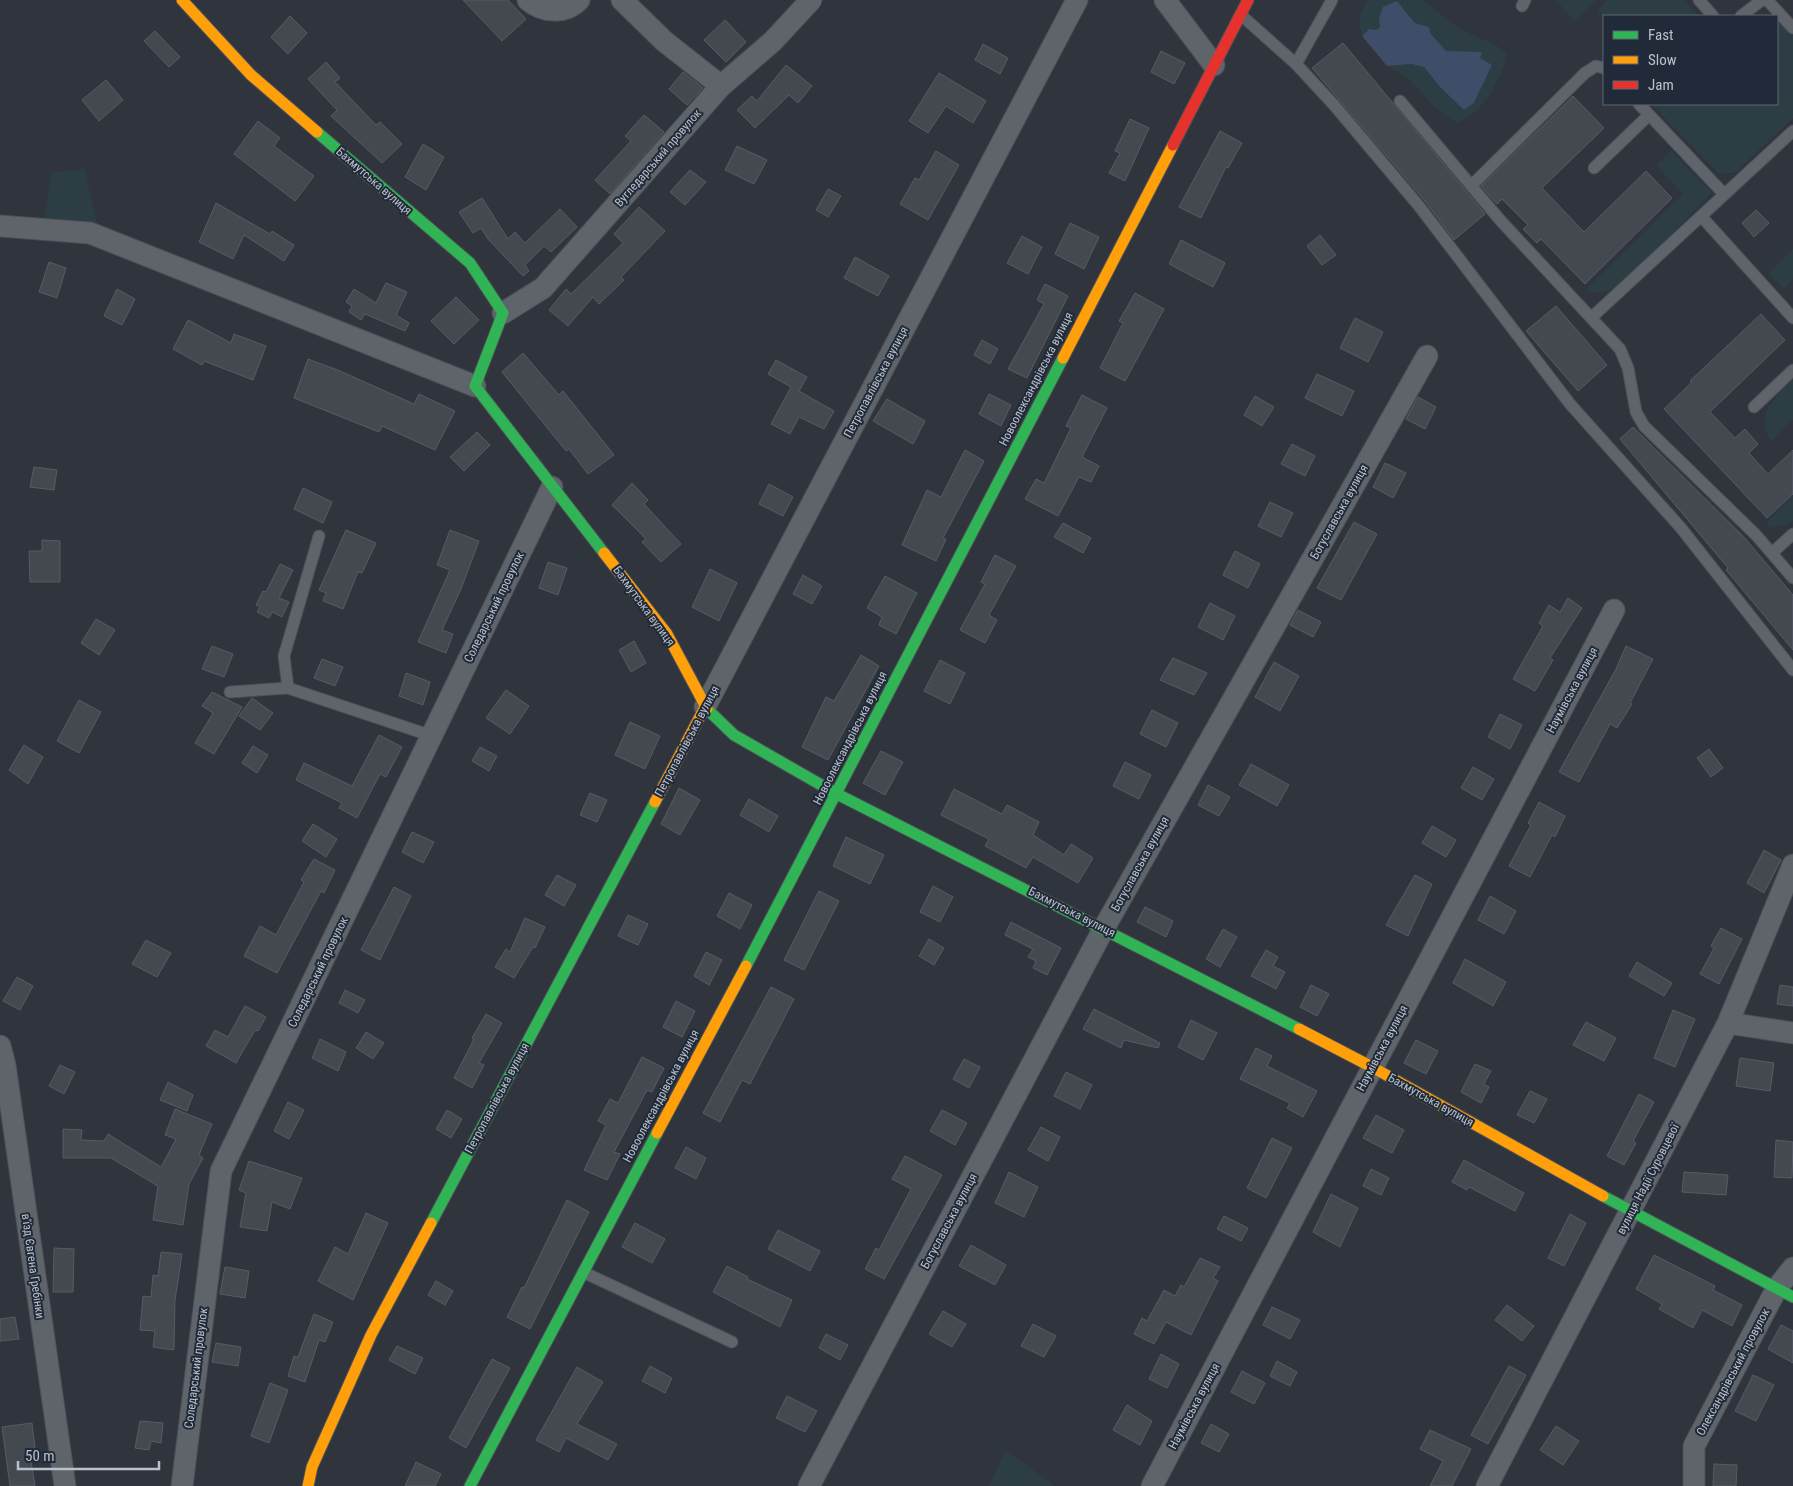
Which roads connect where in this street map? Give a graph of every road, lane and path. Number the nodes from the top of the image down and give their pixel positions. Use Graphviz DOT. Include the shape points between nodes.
graph roads {
  1 [pos="182,0"];
  2 [pos="528,0"];
  3 [pos="579,0"];
  4 [pos="811,0"];
  5 [pos="1077,0"];
  6 [pos="1165,0"];
  7 [pos="1248,0"];
  8 [pos="1332,0"];
  9 [pos="1699,0"];
  10 [pos="1762,0"];
  11 [pos="1767,0"];
  12 [pos="628,4"];
  13 [pos="1241,15"];
  14 [pos="1712,15"];
  15 [pos="1742,15"];
  16 [pos="1793,28"];
  17 [pos="1296,64"];
  18 [pos="1214,65"];
  19 [pos="1603,68"];
  20 [pos="721,86"];
  21 [pos="1400,101"];
  22 [pos="1640,105"];
  23 [pos="1649,115"];
  24 [pos="1793,130"];
  25 [pos="1594,168"];
  26 [pos="1472,185"];
  27 [pos="1724,194"];
  28 [pos="1701,216"];
  29 [pos="0,226"];
  30 [pos="503,312"];
  31 [pos="1592,317"];
  32 [pos="1793,318"];
  33 [pos="1427,356"];
  34 [pos="1793,370"];
  35 [pos="475,386"];
  36 [pos="1754,407"];
  37 [pos="552,487"];
  38 [pos="1793,534"];
  39 [pos="319,536"];
  40 [pos="1773,552"];
  41 [pos="1793,578"];
  42 [pos="1614,610"];
  43 [pos="1793,670"];
  44 [pos="288,688"];
  45 [pos="230,692"];
  46 [pos="706,707"];
  47 [pos="432,736"];
  48 [pos="837,794"];
  49 [pos="1793,865"];
  50 [pos="1104,928"];
  51 [pos="1728,1023"];
  52 [pos="1793,1033"];
  53 [pos="0,1046"];
  54 [pos="1372,1067"];
  55 [pos="1631,1211"];
  56 [pos="1793,1268"];
  57 [pos="584,1272"];
  58 [pos="1785,1293"];
  59 [pos="732,1342"];
  60 [pos="65,1486"];
  61 [pos="182,1486"];
  62 [pos="308,1486"];
  63 [pos="470,1486"];
  64 [pos="809,1486"];
  65 [pos="1152,1486"];
  66 [pos="1488,1486"];
  67 [pos="1694,1486"];
  1 -- 30 [label="street, Бахмутська вулиця" via="251,75 470,264"];
  2 -- 3 [label="street" via="539,8 550,10 572,6"];
  4 -- 20 [label="street, Вугледарський провулок" via="773,42"];
  5 -- 46 [label="street, Петропавлівська вулиця"];
  6 -- 18 [label="street"];
  7 -- 13 [label="street, Новоолександрівська вулиця"];
  8 -- 17 [label="lane"];
  9 -- 14 [label="lane"];
  10 -- 15 [label="lane"];
  11 -- 16 [label="lane"];
  12 -- 20 [label="street" via="664,41"];
  13 -- 17 [label="lane"];
  13 -- 18 [label="street, Новоолександрівська вулиця"];
  17 -- 43 [label="lane" via="1419,206 1570,404 1681,528"];
  18 -- 48 [label="street, Новоолександрівська вулиця"];
  19 -- 26 [label="lane" via="1596,66 1585,73"];
  20 -- 30 [label="street, Вугледарський провулок" via="543,288"];
  21 -- 26 [label="lane"];
  22 -- 23 [label="lane"];
  23 -- 25 [label="lane"];
  23 -- 27 [label="lane"];
  24 -- 27 [label="lane"];
  26 -- 31 [label="lane" via="1528,252"];
  27 -- 28 [label="lane"];
  28 -- 31 [label="lane"];
  28 -- 32 [label="lane"];
  29 -- 35 [label="street" via="90,233"];
  30 -- 35 [label="street"];
  31 -- 40 [label="lane" via="1625,357 1632,397 1644,426"];
  33 -- 50 [label="street, Богуславська вулиця"];
  34 -- 36 [label="lane"];
  35 -- 37 [label="street, Бахмутська вулиця"];
  37 -- 46 [label="street, Бахмутська вулиця" via="668,634"];
  37 -- 47 [label="street, Соледарський провулок"];
  38 -- 40 [label="lane"];
  39 -- 44 [label="lane" via="284,656"];
  40 -- 41 [label="lane"];
  42 -- 54 [label="street, Наумівська вулиця"];
  44 -- 45 [label="lane"];
  44 -- 47 [label="lane"];
  46 -- 48 [label="street, Бахмутська вулиця" via="734,735"];
  46 -- 62 [label="street, Петропавлівська вулиця" via="370,1334 312,1467"];
  47 -- 61 [label="street, Соледарський провулок" via="221,1171"];
  48 -- 50 [label="street, Бахмутська вулиця"];
  48 -- 57 [label="street, Новоолександрівська вулиця"];
  49 -- 51 [label="street, вулиця Надії Суровцевої"];
  50 -- 54 [label="street, Бахмутська вулиця"];
  50 -- 64 [label="street, Богуславська вулиця"];
  51 -- 52 [label="street"];
  51 -- 55 [label="street, вулиця Надії Суровцевої"];
  53 -- 60 [label="street, в'їзд Євгена Гребінки"];
  54 -- 55 [label="street, Бахмутська вулиця"];
  54 -- 65 [label="street, Наумівська вулиця"];
  55 -- 58 [label="street, Бахмутська вулиця"];
  55 -- 66 [label="street, вулиця Надії Суровцевої"];
  56 -- 58 [label="street, Олександрівський провулок"];
  57 -- 59 [label="lane"];
  57 -- 63 [label="street, Новоолександрівська вулиця"];
  58 -- 67 [label="street, Олександрівський провулок" via="1694,1446"];
}
